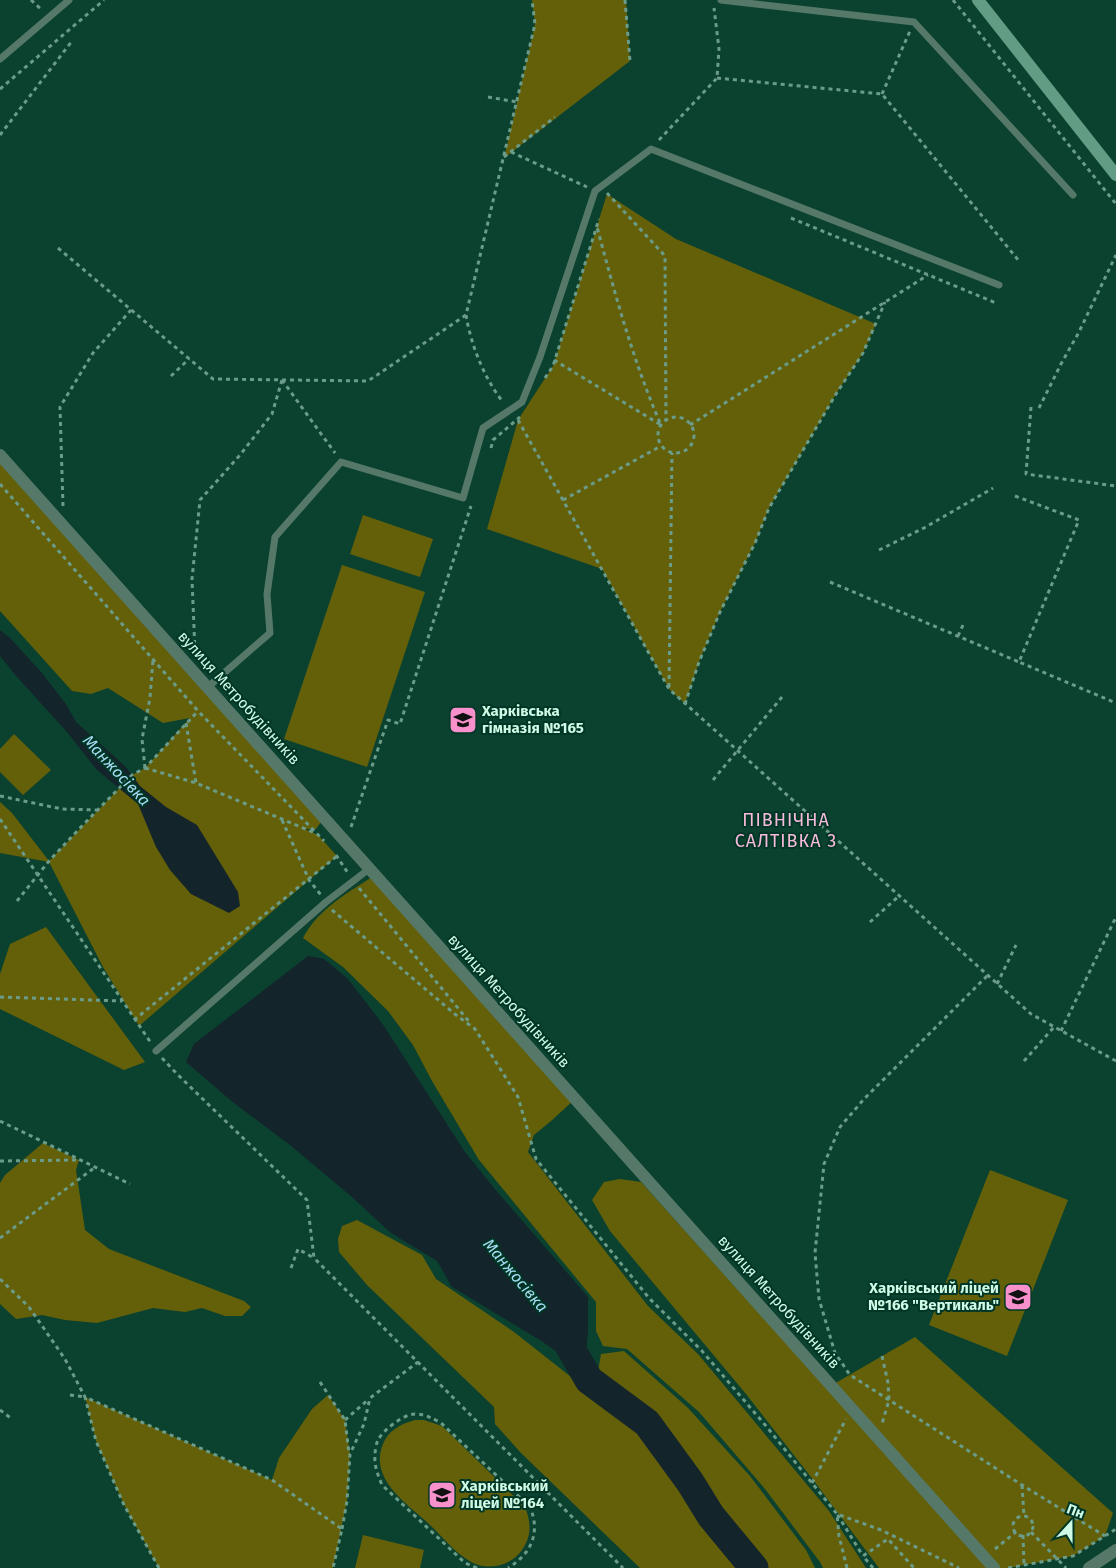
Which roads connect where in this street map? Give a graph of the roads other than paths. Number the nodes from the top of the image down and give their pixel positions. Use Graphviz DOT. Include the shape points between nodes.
graph roads {
  1 [pos="69,0"];
  2 [pos="721,0"];
  3 [pos="978,0"];
  4 [pos="0,59"];
  5 [pos="1116,175"];
  6 [pos="1073,195"];
  7 [pos="999,285"];
  8 [pos="0,455"];
  9 [pos="208,688"];
  10 [pos="369,869"];
  11 [pos="156,1051"];
  12 [pos="1116,1550"];
  13 [pos="994,1568"];
  14 [pos="1089,1568"];
  1 -- 4 [label="lane"];
  2 -- 6 [label="lane" via="914,22"];
  3 -- 5 [label="main road"];
  7 -- 9 [label="lane" via="651,149 595,191 522,402 483,428 463,498 341,462 275,537 267,594 270,633"];
  8 -- 9 [label="street, вулиця Метробудівників"];
  9 -- 10 [label="street, вулиця Метробудівників"];
  10 -- 11 [label="lane" via="326,902"];
  10 -- 13 [label="street, вулиця Метробудівників"];
  12 -- 14 [label="street"];
}
